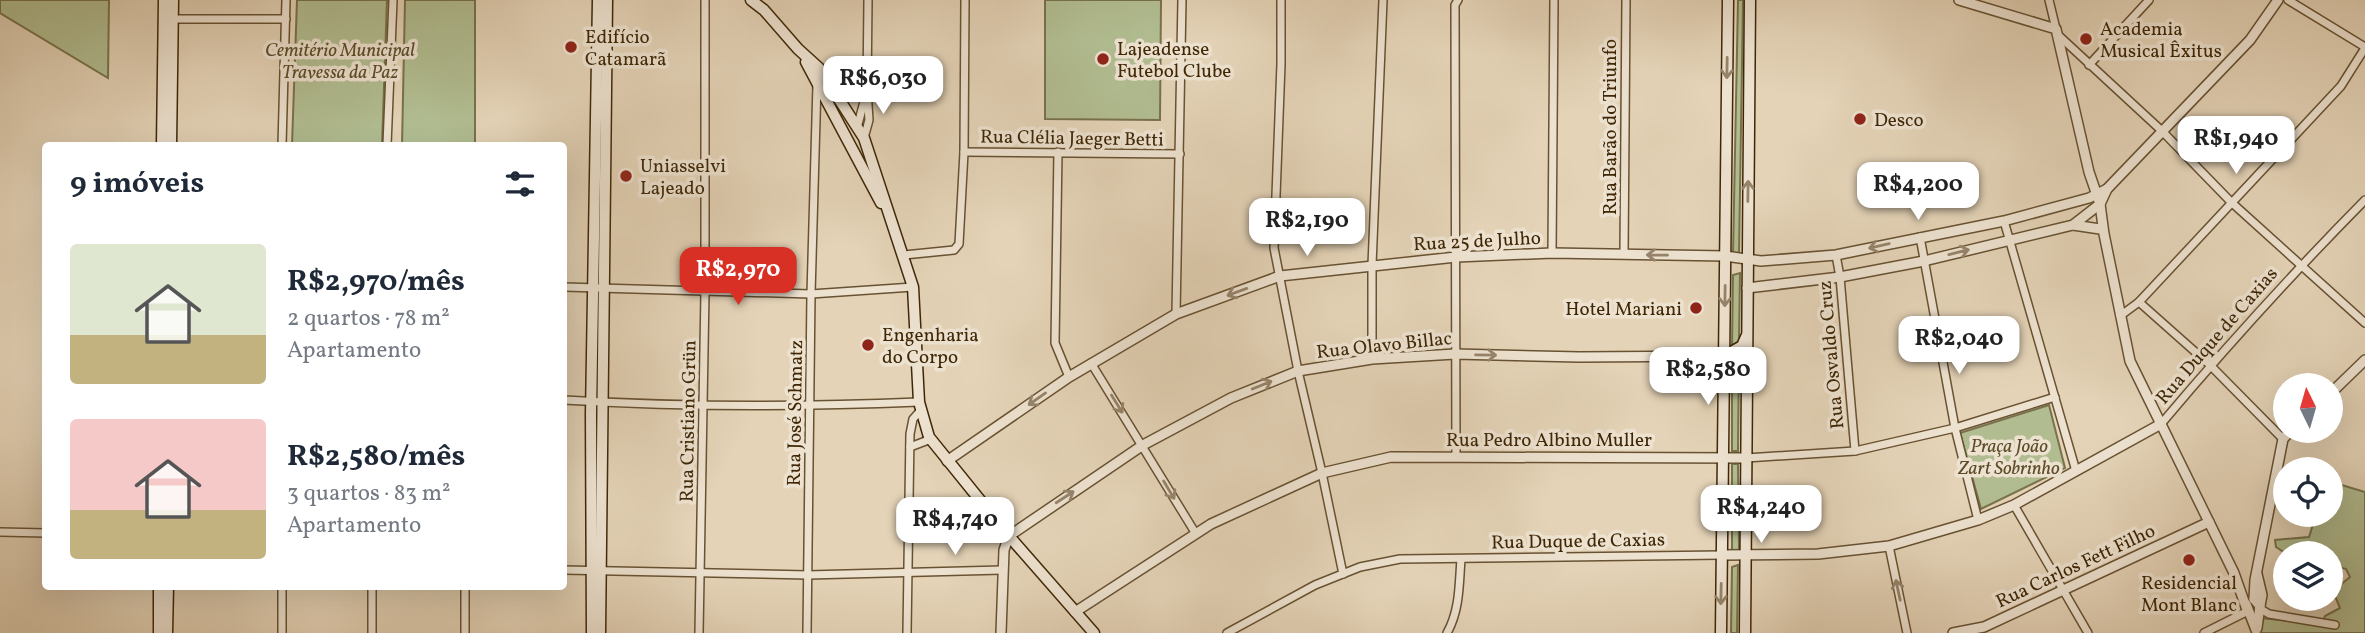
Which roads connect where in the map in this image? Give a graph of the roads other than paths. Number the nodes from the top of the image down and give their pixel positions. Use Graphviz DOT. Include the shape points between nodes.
graph roads {
  1 [pos="164,0"];
  2 [pos="173,0"];
  3 [pos="286,0"];
  4 [pos="394,0"];
  5 [pos="598,0"];
  6 [pos="607,0"];
  7 [pos="705,0"];
  8 [pos="751,0"];
  9 [pos="868,0"];
  10 [pos="965,0"];
  11 [pos="1182,0"];
  12 [pos="1281,0"];
  13 [pos="1383,0"];
  14 [pos="1458,0"];
  15 [pos="1554,0"];
  16 [pos="1626,0"];
  17 [pos="1728,0"];
  18 [pos="1750,0"];
  19 [pos="1959,0"];
  20 [pos="2049,0"];
  21 [pos="2149,0"];
  22 [pos="2278,0"];
  23 [pos="2288,0"];
  24 [pos="764,5"];
  25 [pos="168,19"];
  26 [pos="286,19"];
  27 [pos="2056,32"];
  28 [pos="2365,48"];
  29 [pos="602,55"];
  30 [pos="2089,65"];
  31 [pos="818,73"];
  32 [pos="867,90"];
  33 [pos="167,123"];
  34 [pos="857,128"];
  35 [pos="2162,131"];
  36 [pos="864,138"];
  37 [pos="849,140"];
  38 [pos="163,142"];
  39 [pos="170,142"];
  40 [pos="282,142"];
  41 [pos="387,142"];
  42 [pos="964,152"];
  43 [pos="1058,152"];
  44 [pos="1180,154"];
  45 [pos="2107,189"];
  46 [pos="2093,196"];
  47 [pos="2365,200"];
  48 [pos="2231,202"];
  49 [pos="2100,204"];
  50 [pos="2090,211"];
  51 [pos="2004,221"];
  52 [pos="2073,225"];
  53 [pos="895,232"];
  54 [pos="2102,232"];
  55 [pos="1920,237"];
  56 [pos="2010,240"];
  57 [pos="1552,253"];
  58 [pos="1624,254"];
  59 [pos="904,255"];
  60 [pos="1836,255"];
  61 [pos="1725,256"];
  62 [pos="1456,257"];
  63 [pos="1748,260"];
  64 [pos="1924,261"];
  65 [pos="1372,265"];
  66 [pos="2301,265"];
  67 [pos="1280,276"];
  68 [pos="1840,277"];
  69 [pos="567,287"];
  70 [pos="913,287"];
  71 [pos="1747,288"];
  72 [pos="598,289"];
  73 [pos="705,292"];
  74 [pos="811,294"];
  75 [pos="2139,302"];
  76 [pos="1176,314"];
  77 [pos="2120,316"];
  78 [pos="2365,323"];
  79 [pos="1747,335"];
  80 [pos="1455,354"];
  81 [pos="1724,356"];
  82 [pos="1372,359"];
  83 [pos="2365,360"];
  84 [pos="1091,363"];
  85 [pos="2210,365"];
  86 [pos="1298,371"];
  87 [pos="1069,377"];
  88 [pos="2343,381"];
  89 [pos="2055,397"];
  90 [pos="567,400"];
  91 [pos="597,402"];
  92 [pos="703,406"];
  93 [pos="810,406"];
  94 [pos="920,406"];
  95 [pos="2161,424"];
  96 [pos="1955,428"];
  97 [pos="2273,429"];
  98 [pos="930,439"];
  99 [pos="2282,443"];
  100 [pos="1143,445"];
  101 [pos="910,447"];
  102 [pos="1855,451"];
  103 [pos="1456,456"];
  104 [pos="1723,458"];
  105 [pos="1746,458"];
  106 [pos="947,461"];
  107 [pos="2076,471"];
  108 [pos="1322,473"];
  109 [pos="2014,505"];
  110 [pos="1978,520"];
  111 [pos="2209,522"];
  112 [pos="0,532"];
  113 [pos="42,533"];
  114 [pos="1196,534"];
  115 [pos="1009,536"];
  116 [pos="1889,546"];
  117 [pos="1722,555"];
  118 [pos="1745,555"];
  119 [pos="1461,559"];
  120 [pos="567,570"];
  121 [pos="1002,570"];
  122 [pos="596,571"];
  123 [pos="909,572"];
  124 [pos="700,574"];
  125 [pos="1343,574"];
  126 [pos="808,575"];
  127 [pos="2063,589"];
  128 [pos="159,590"];
  129 [pos="167,590"];
  130 [pos="282,590"];
  131 [pos="372,590"];
  132 [pos="465,590"];
  133 [pos="2253,607"];
  134 [pos="1075,612"];
  135 [pos="2335,625"];
  136 [pos="2256,632"];
  137 [pos="159,633"];
  138 [pos="167,633"];
  139 [pos="282,633"];
  140 [pos="372,633"];
  141 [pos="465,633"];
  142 [pos="592,633"];
  143 [pos="600,633"];
  144 [pos="699,633"];
  145 [pos="807,633"];
  146 [pos="907,633"];
  147 [pos="1001,633"];
  148 [pos="1094,633"];
  149 [pos="1227,633"];
  150 [pos="1447,633"];
  151 [pos="1721,633"];
  152 [pos="1745,633"];
  153 [pos="1907,633"];
  154 [pos="1954,633"];
  155 [pos="2088,633"];
  156 [pos="2204,633"];
  1 -- 25 [label="main road"];
  2 -- 25 [label="main road"];
  3 -- 26 [label="street"];
  4 -- 41 [label="street"];
  5 -- 29 [label="main road"];
  6 -- 29 [label="main road"];
  7 -- 73 [label="street, Rua Cristiano Grün"];
  8 -- 24 [label="main road"];
  9 -- 32 [label="street"];
  10 -- 42 [label="street"];
  11 -- 44 [label="street"];
  12 -- 67 [label="street" via="1274,248"];
  13 -- 65 [label="street"];
  14 -- 62 [label="street"];
  15 -- 57 [label="street"];
  16 -- 58 [label="street, Rua Barão do Triunfo"];
  17 -- 61 [label="main road, one-way"];
  63 -- 18 [label="main road, one-way"];
  19 -- 27 [label="street"];
  20 -- 27 [label="street"];
  21 -- 30 [label="street"];
  22 -- 35 [label="street" via="2250,40"];
  23 -- 28 [label="street"];
  24 -- 31 [label="main road"];
  25 -- 26 [label="street"];
  25 -- 33 [label="main road"];
  26 -- 40 [label="street"];
  27 -- 30 [label="street"];
  27 -- 46 [label="street"];
  28 -- 48 [label="street" via="2341,86"];
  29 -- 72 [label="main road"];
  30 -- 35 [label="street"];
  31 -- 34 [label="main road"];
  31 -- 37 [label="main road"];
  31 -- 74 [label="street, Rua José Schmatz"];
  32 -- 34 [label="street"];
  32 -- 36 [label="street" via="869,120"];
  33 -- 38 [label="main road"];
  33 -- 39 [label="main road"];
  34 -- 36 [label="main road"];
  34 -- 37 [label="main road"];
  35 -- 45 [label="street"];
  35 -- 48 [label="street"];
  36 -- 37 [label="main road" via="858,144"];
  36 -- 53 [label="main road"];
  37 -- 53 [label="main road"];
  42 -- 43 [label="street, Rua Clélia Jaeger Betti"];
  42 -- 59 [label="street" via="958,248"];
  43 -- 44 [label="street, Rua Clélia Jaeger Betti"];
  43 -- 87 [label="street" via="1055,343"];
  44 -- 76 [label="street"];
  45 -- 46 [label="street, Rua 25 de Julho"];
  45 -- 49 [label="street"];
  46 -- 49 [label="street"];
  46 -- 50 [label="street"];
  46 -- 51 [label="street, Rua 25 de Julho"];
  47 -- 66 [label="street, Rua Duque de Caxias"];
  48 -- 66 [label="street"];
  48 -- 75 [label="street"];
  49 -- 50 [label="street"];
  49 -- 54 [label="street"];
  50 -- 52 [label="street"];
  50 -- 54 [label="street"];
  51 -- 55 [label="street, Rua 25 de Julho"];
  51 -- 56 [label="street"];
  52 -- 54 [label="street"];
  52 -- 56 [label="street"];
  53 -- 59 [label="main road"];
  54 -- 77 [label="street"];
  55 -- 60 [label="street, Rua 25 de Julho, one-way"];
  55 -- 64 [label="street"];
  64 -- 56 [label="street, one-way"];
  56 -- 89 [label="street"];
  57 -- 58 [label="street, Rua 25 de Julho"];
  57 -- 62 [label="street, Rua 25 de Julho"];
  61 -- 58 [label="street, Rua 25 de Julho, one-way"];
  59 -- 70 [label="main road"];
  60 -- 63 [label="street, Rua 25 de Julho"];
  60 -- 68 [label="street, Rua Osvaldo Cruz"];
  61 -- 63 [label="street, Rua 25 de Julho"];
  61 -- 81 [label="main road, one-way"];
  62 -- 65 [label="street, Rua 25 de Julho"];
  62 -- 80 [label="street"];
  63 -- 71 [label="main road"];
  64 -- 68 [label="street"];
  64 -- 96 [label="street"];
  65 -- 67 [label="street, Rua 25 de Julho"];
  65 -- 82 [label="street"];
  66 -- 78 [label="street"];
  66 -- 85 [label="street, Rua Duque de Caxias"];
  67 -- 76 [label="street, Rua 25 de Julho, one-way"];
  67 -- 86 [label="street"];
  68 -- 71 [label="street"];
  68 -- 102 [label="street, Rua Osvaldo Cruz"];
  69 -- 72 [label="street"];
  70 -- 74 [label="street"];
  70 -- 94 [label="main road"];
  71 -- 79 [label="main road"];
  72 -- 73 [label="street"];
  72 -- 91 [label="main road"];
  73 -- 74 [label="street"];
  73 -- 92 [label="street, Rua Cristiano Grün"];
  74 -- 93 [label="street, Rua José Schmatz"];
  75 -- 77 [label="street"];
  75 -- 85 [label="street"];
  76 -- 84 [label="street, Rua 25 de Julho"];
  77 -- 95 [label="street" via="2130,361"];
  79 -- 81 [label="main road" via="1742,346"];
  79 -- 105 [label="main road"];
  80 -- 81 [label="street, Rua Olavo Billac, one-way"];
  80 -- 82 [label="street, Rua Olavo Billac"];
  80 -- 103 [label="street"];
  81 -- 104 [label="main road"];
  82 -- 86 [label="street, Rua Olavo Billac"];
  83 -- 88 [label="street"];
  84 -- 87 [label="street, Rua 25 de Julho"];
  84 -- 100 [label="street, one-way"];
  85 -- 95 [label="street, Rua Duque de Caxias"];
  85 -- 97 [label="street"];
  100 -- 86 [label="street, Rua Olavo Billac, one-way" via="1231,398"];
  86 -- 108 [label="street"];
  87 -- 106 [label="street, Rua 25 de Julho, one-way"];
  89 -- 96 [label="street, Rua Pedro Albino Muller"];
  89 -- 107 [label="street"];
  90 -- 91 [label="street"];
  91 -- 92 [label="street"];
  91 -- 122 [label="main road"];
  92 -- 93 [label="street"];
  92 -- 124 [label="street, Rua Cristiano Grün"];
  93 -- 94 [label="street"];
  93 -- 126 [label="street, Rua José Schmatz"];
  94 -- 98 [label="main road"];
  94 -- 101 [label="street" via="913,419"];
  95 -- 107 [label="street, Rua Duque de Caxias"];
  95 -- 111 [label="street"];
  96 -- 102 [label="street, Rua Pedro Albino Muller"];
  96 -- 110 [label="street"];
  98 -- 101 [label="street"];
  98 -- 106 [label="main road"];
  99 -- 133 [label="street" via="2257,574 2262,595"];
  100 -- 114 [label="street, one-way"];
  115 -- 100 [label="street, Rua Olavo Billac, one-way"];
  101 -- 123 [label="street"];
  102 -- 105 [label="street, Rua Pedro Albino Muller"];
  103 -- 104 [label="street, Rua Pedro Albino Muller"];
  103 -- 108 [label="street, Rua Pedro Albino Muller" via="1391,457"];
  104 -- 105 [label="street, Rua Pedro Albino Muller"];
  104 -- 117 [label="main road"];
  105 -- 118 [label="main road"];
  106 -- 115 [label="main road"];
  107 -- 109 [label="street, Rua Duque de Caxias"];
  108 -- 114 [label="street, Rua Pedro Albino Muller"];
  108 -- 125 [label="street"];
  109 -- 110 [label="street, Rua Duque de Caxias"];
  109 -- 127 [label="street"];
  110 -- 116 [label="street, Rua Duque de Caxias"];
  111 -- 127 [label="street, Rua Carlos Fett Filho"];
  111 -- 133 [label="street"];
  112 -- 113 [label="street"];
  114 -- 134 [label="street, Rua Pedro Albino Muller"];
  115 -- 121 [label="street"];
  115 -- 134 [label="main road"];
  116 -- 118 [label="street, Rua Duque de Caxias" via="1818,554"];
  153 -- 116 [label="street, one-way"];
  117 -- 118 [label="street, Rua Duque de Caxias"];
  117 -- 119 [label="street, Rua Duque de Caxias"];
  117 -- 151 [label="main road, one-way"];
  118 -- 152 [label="main road"];
  119 -- 125 [label="street, Rua Duque de Caxias" via="1400,558"];
  119 -- 150 [label="street" via="1458,604"];
  120 -- 122 [label="street"];
  121 -- 123 [label="street"];
  121 -- 147 [label="street"];
  122 -- 124 [label="street"];
  122 -- 142 [label="main road"];
  122 -- 143 [label="main road"];
  123 -- 126 [label="street"];
  123 -- 146 [label="street"];
  124 -- 126 [label="street"];
  124 -- 144 [label="street, Rua Cristiano Grün"];
  125 -- 149 [label="street, Rua Duque de Caxias"];
  126 -- 145 [label="street, Rua José Schmatz"];
  127 -- 154 [label="street, Rua Carlos Fett Filho" via="1984,627"];
  127 -- 155 [label="street"];
  128 -- 137 [label="main road"];
  129 -- 138 [label="main road"];
  130 -- 139 [label="street"];
  131 -- 140 [label="street"];
  132 -- 141 [label="street"];
  133 -- 135 [label="street"];
  133 -- 136 [label="street"];
  133 -- 156 [label="street"];
  134 -- 148 [label="main road"];
}
